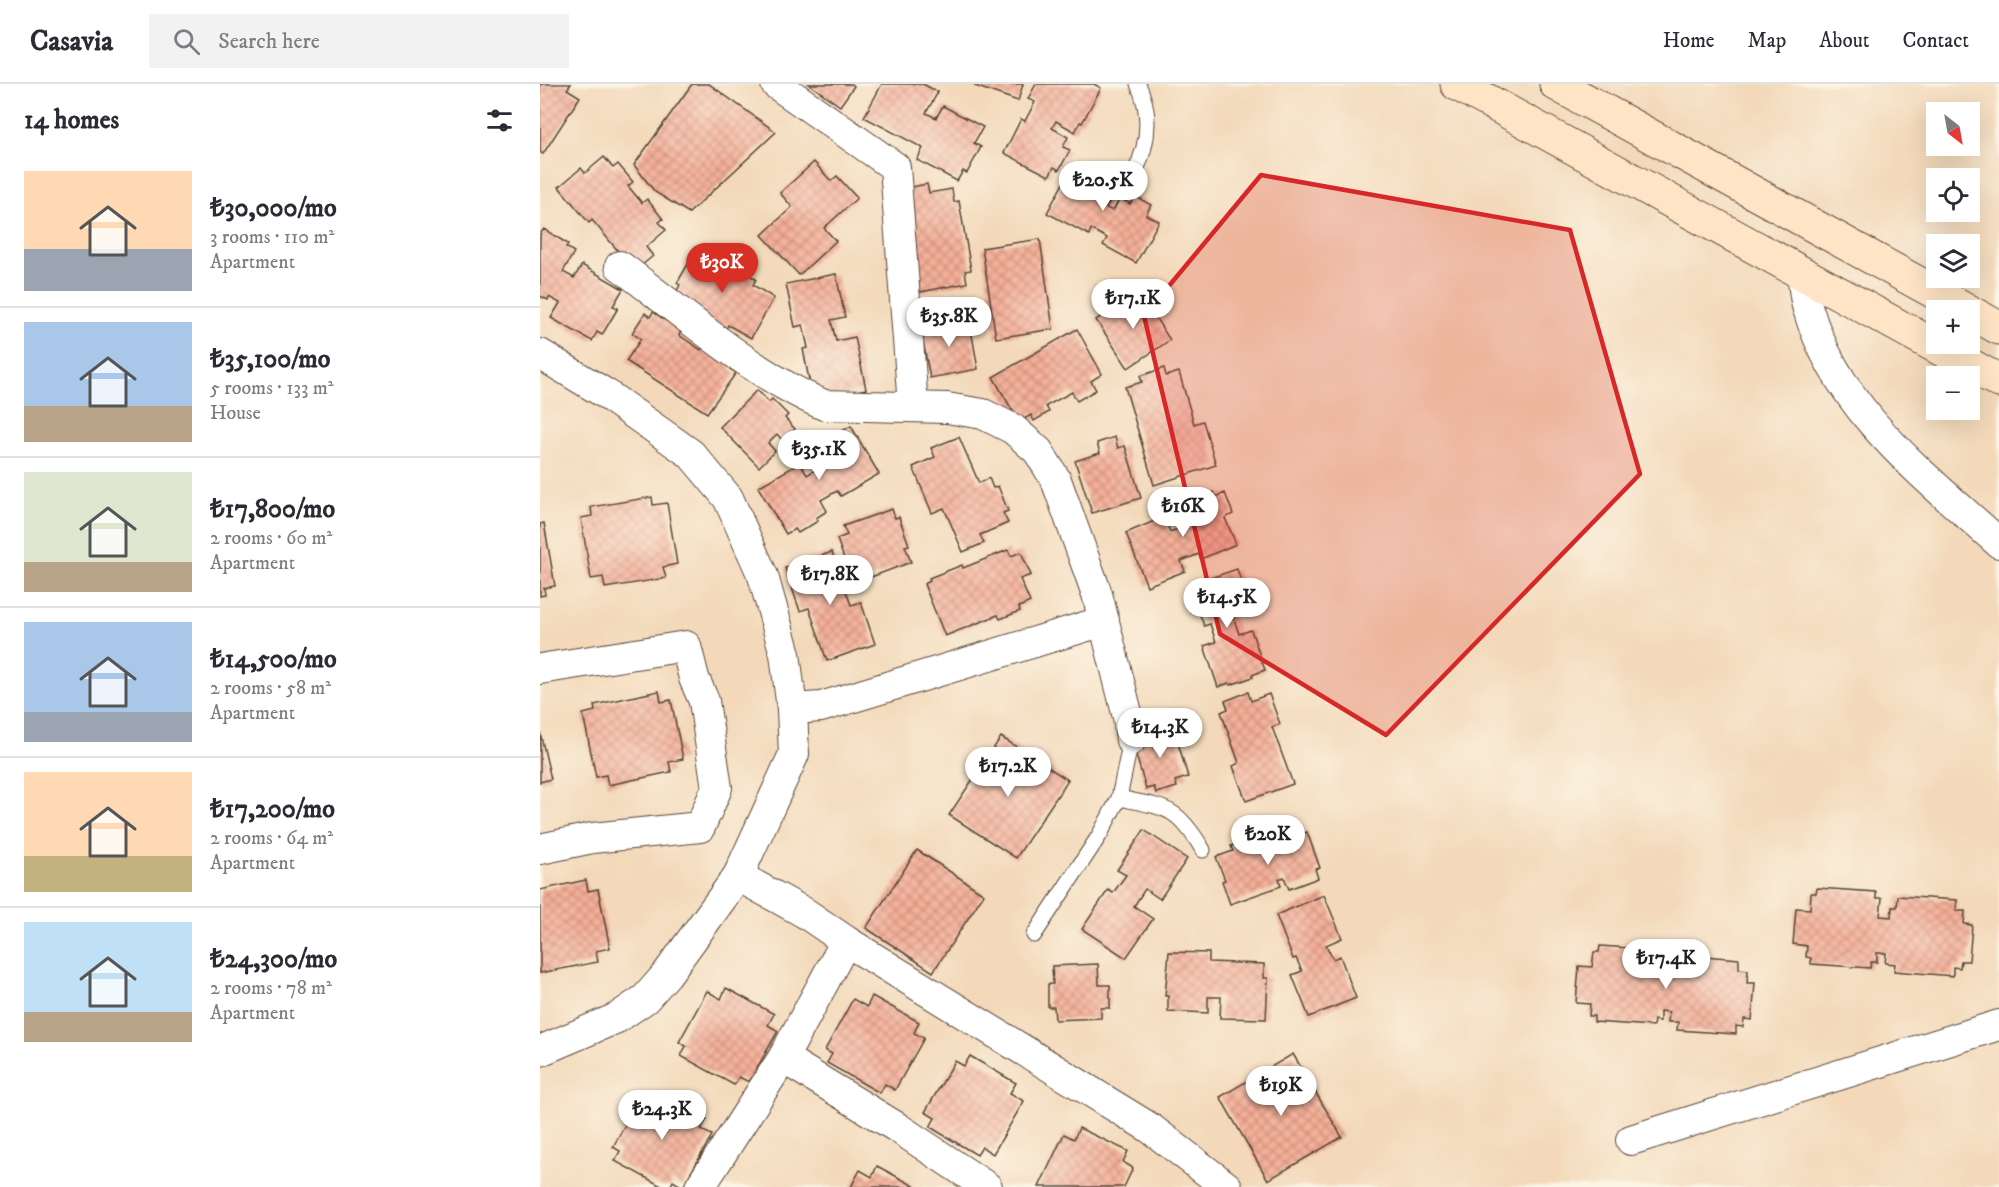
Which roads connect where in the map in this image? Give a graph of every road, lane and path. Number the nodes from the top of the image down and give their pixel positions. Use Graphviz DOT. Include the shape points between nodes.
graph roads {
  1 [pos="776,84"];
  2 [pos="1138,84"];
  3 [pos="1457,84"];
  4 [pos="1556,84"];
  5 [pos="1134,174"];
  6 [pos="620,266"];
  7 [pos="1802,273"];
  8 [pos="1948,300"];
  9 [pos="1980,318"];
  10 [pos="1999,328"];
  11 [pos="540,354"];
  12 [pos="1999,381"];
  13 [pos="913,406"];
  14 [pos="1999,543"];
  15 [pos="1104,621"];
  16 [pos="540,669"];
  17 [pos="792,709"];
  18 [pos="1131,740"];
  19 [pos="1119,798"];
  20 [pos="540,849"];
  21 [pos="1203,850"];
  22 [pos="738,876"];
  23 [pos="1034,935"];
  24 [pos="846,941"];
  25 [pos="1999,1026"];
  26 [pos="540,1051"];
  27 [pos="783,1058"];
  28 [pos="1631,1140"];
  29 [pos="712,1183"];
  30 [pos="987,1187"];
  31 [pos="1227,1187"];
  1 -- 13 [label="street" via="895,167"];
  2 -- 5 [label="lane" via="1147,114 1147,132"];
  3 -- 7 [label="street"];
  4 -- 8 [label="street"];
  6 -- 13 [label="street" via="740,356 808,398 824,405"];
  7 -- 12 [label="street"];
  7 -- 14 [label="street" via="1808,309 1820,340 1865,416 1888,443"];
  9 -- 10 [label="street"];
  11 -- 17 [label="street" via="606,394 691,454 728,498 764,576 785,654"];
  13 -- 15 [label="street" via="983,414 1013,429 1038,451 1056,480"];
  15 -- 17 [label="street" via="821,707"];
  15 -- 18 [label="street"];
  16 -- 20 [label="street" via="686,646 704,701 717,788 700,827 592,838"];
  17 -- 22 [label="street" via="794,754"];
  18 -- 19 [label="lane"];
  19 -- 21 [label="lane" via="1157,806 1179,816"];
  19 -- 23 [label="lane" via="1099,836"];
  22 -- 24 [label="street"];
  22 -- 26 [label="street" via="645,999 617,1018"];
  24 -- 27 [label="street"];
  24 -- 31 [label="street" via="1150,1128"];
  25 -- 28 [label="street"];
  27 -- 29 [label="street"];
  27 -- 30 [label="street"];
}
